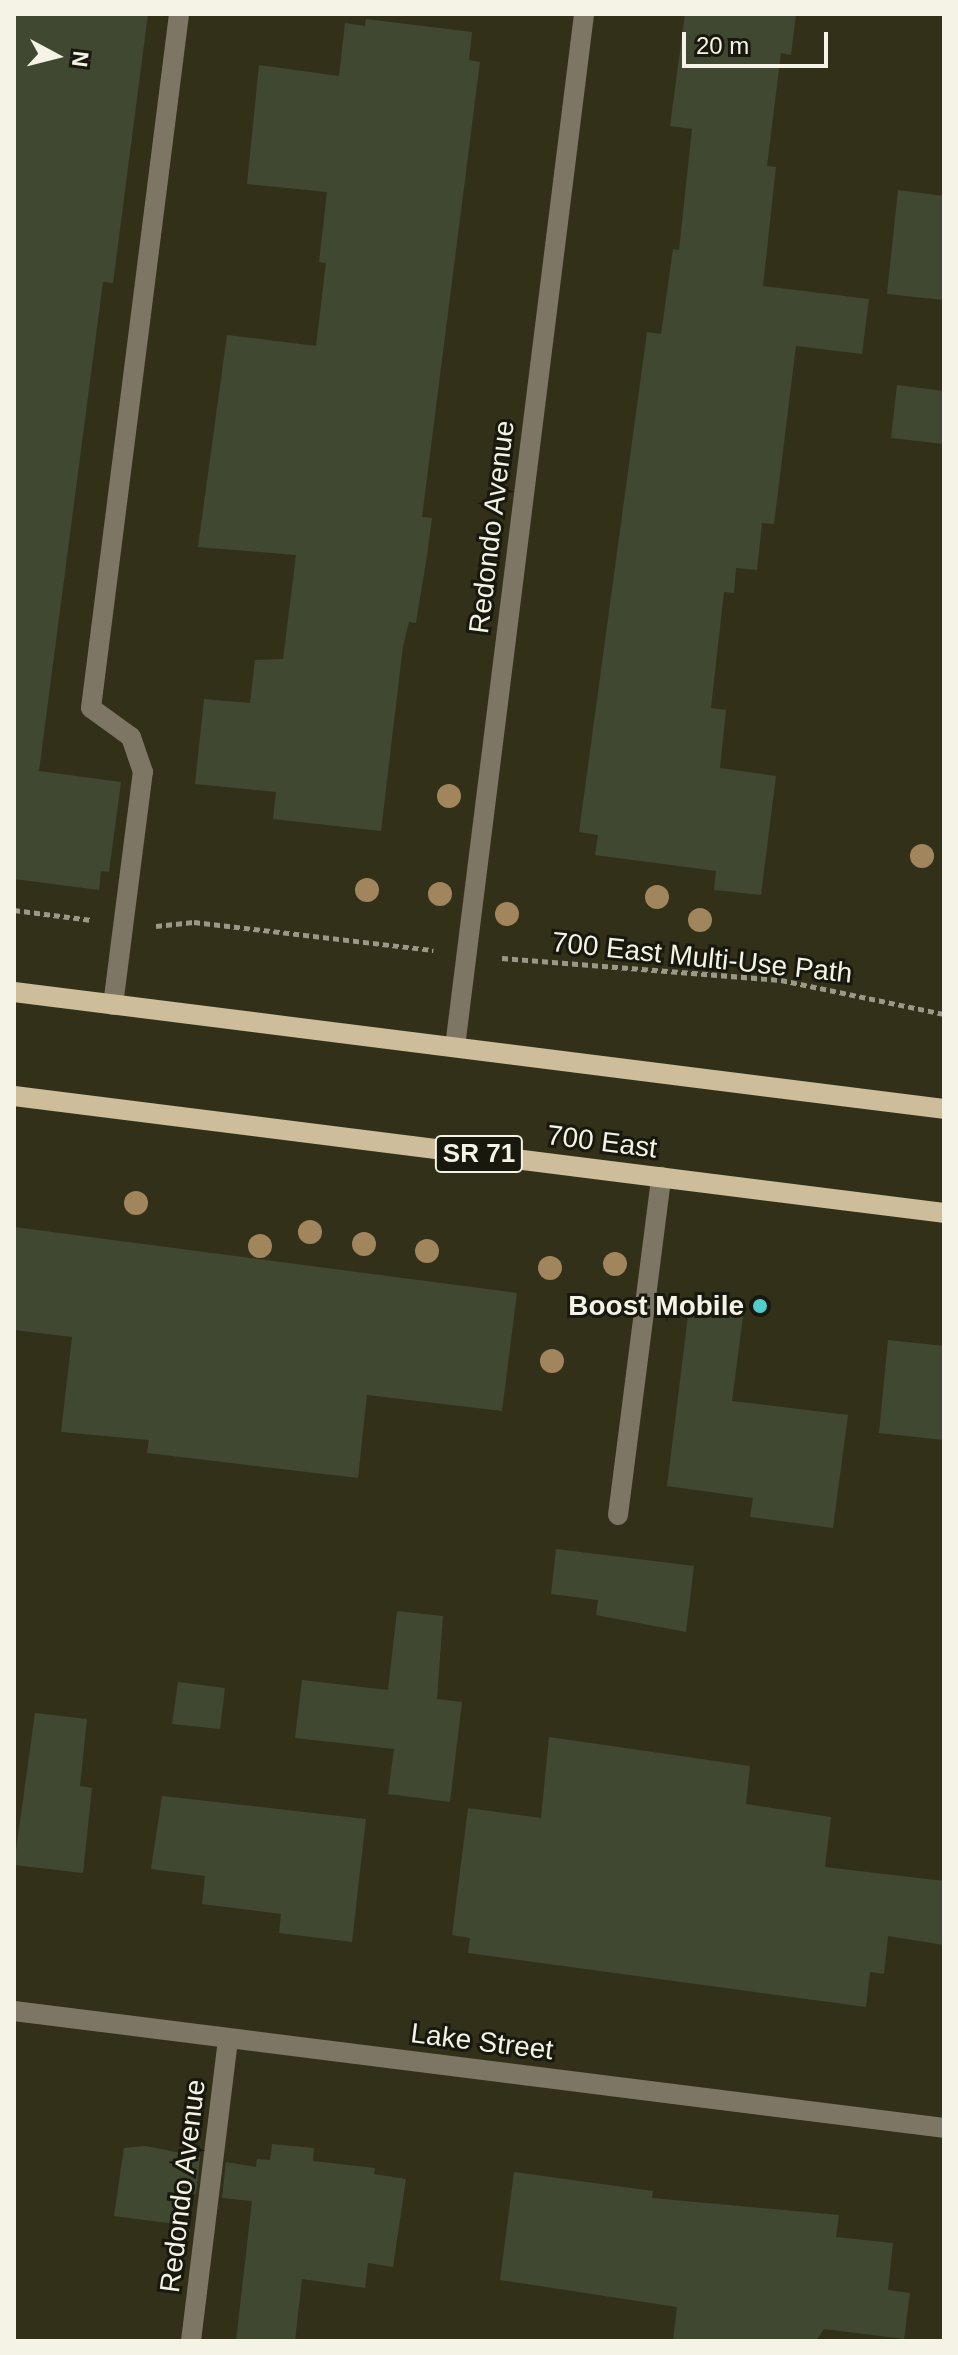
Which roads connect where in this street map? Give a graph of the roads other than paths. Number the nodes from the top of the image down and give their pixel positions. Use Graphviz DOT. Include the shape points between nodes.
graph roads {
  1 [pos="179,14"];
  2 [pos="584,14"];
  3 [pos="14,992"];
  4 [pos="113,1005"];
  5 [pos="455,1047"];
  6 [pos="14,1096"];
  7 [pos="944,1109"];
  8 [pos="661,1177"];
  9 [pos="944,1213"];
  10 [pos="618,1515"];
  11 [pos="14,2011"];
  12 [pos="228,2039"];
  13 [pos="944,2128"];
  14 [pos="191,2341"];
  1 -- 4 [label="street" via="91,708 131,737 143,772"];
  2 -- 5 [label="street, Redondo Avenue"];
  3 -- 4 [label="main road"];
  4 -- 5 [label="main road"];
  5 -- 7 [label="main road"];
  6 -- 8 [label="main road, 700 East / SR 71"];
  8 -- 9 [label="main road, 700 East / SR 71"];
  8 -- 10 [label="street"];
  11 -- 12 [label="street, Lake Street"];
  12 -- 13 [label="street, Lake Street"];
  12 -- 14 [label="street, Redondo Avenue"];
}
